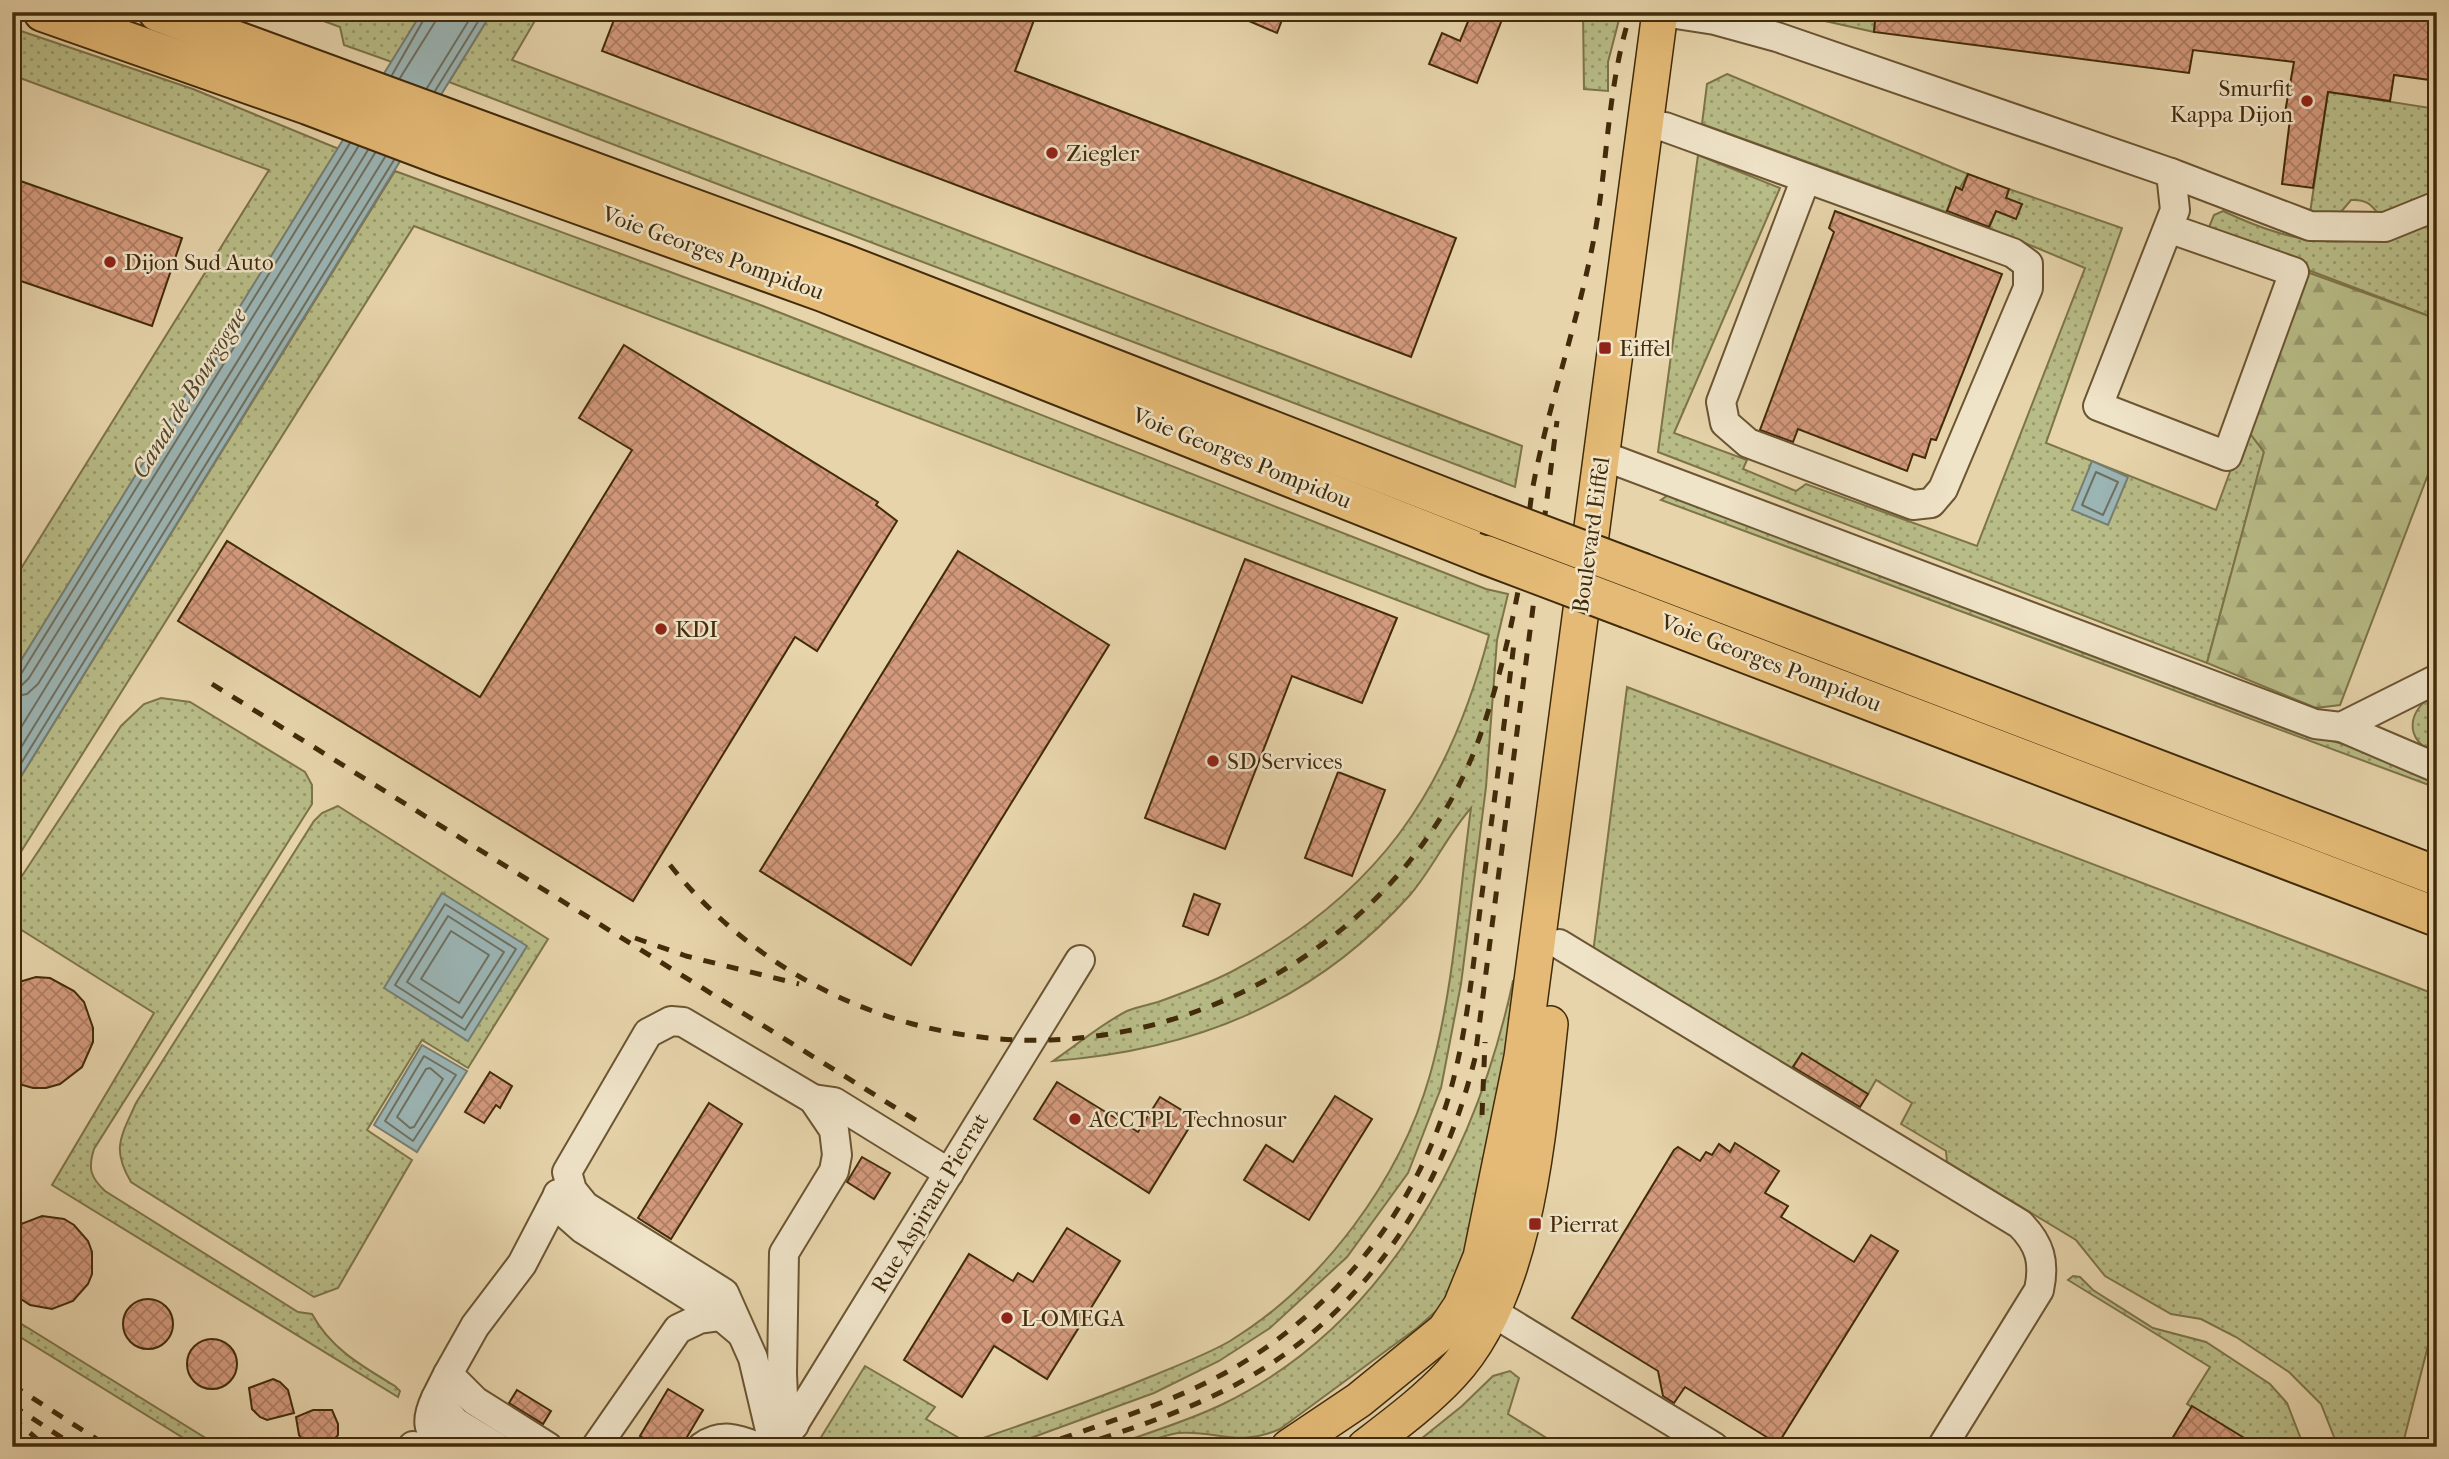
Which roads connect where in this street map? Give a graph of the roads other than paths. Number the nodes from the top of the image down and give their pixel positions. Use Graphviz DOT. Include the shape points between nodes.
graph roads {
  1 [pos="43,12"];
  2 [pos="158,12"];
  3 [pos="1671,13"];
  4 [pos="1655,126"];
  5 [pos="2171,173"];
  6 [pos="1806,178"];
  7 [pos="2437,206"];
  8 [pos="2168,228"];
  9 [pos="1612,458"];
  10 [pos="2437,679"];
  11 [pos="2341,727"];
  12 [pos="2437,768"];
  13 [pos="2437,876"];
  14 [pos="2437,917"];
  15 [pos="1559,944"];
  16 [pos="1080,960"];
  17 [pos="813,1099"];
  18 [pos="948,1173"];
  19 [pos="563,1183"];
  20 [pos="1481,1256"];
  21 [pos="1494,1313"];
  22 [pos="731,1324"];
  23 [pos="1445,1330"];
  24 [pos="437,1396"];
  25 [pos="787,1436"];
  26 [pos="413,1446"];
  27 [pos="449,1447"];
  28 [pos="496,1447"];
  29 [pos="548,1447"];
  30 [pos="596,1447"];
  31 [pos="702,1447"];
  32 [pos="758,1447"];
  33 [pos="774,1447"];
  34 [pos="1289,1447"];
  35 [pos="1365,1447"];
  36 [pos="1714,1447"];
  37 [pos="1942,1447"];
  1 -- 14 [label="highway, Voie Georges Pompidou, bridge" via="823,292 1486,555"];
  2 -- 13 [label="highway, Voie Georges Pompidou, bridge" via="845,264"];
  3 -- 4 [label="main road, Boulevard Eiffel"];
  3 -- 5 [label="street" via="1777,37"];
  4 -- 6 [label="street"];
  4 -- 9 [label="main road, Boulevard Eiffel"];
  5 -- 7 [label="street" via="2310,226 2385,227"];
  5 -- 8 [label="street" via="2175,210"];
  6 -- 6 [label="street" via="2012,253 2028,264 2028,288 1943,489 1931,503 1913,505 1748,443 1725,422 1721,402"];
  8 -- 8 [label="street" via="2098,406 2227,456 2294,272"];
  9 -- 11 [label="street" via="2315,724"];
  9 -- 15 [label="main road"];
  9 -- 20 [label="main road, Boulevard Eiffel" via="1522,1057"];
  10 -- 11 [label="street"];
  11 -- 12 [label="street"];
  15 -- 21 [label="main road" via="1538,1134 1511,1268"];
  15 -- 37 [label="street" via="2020,1224 2033,1237 2041,1254 2039,1290"];
  16 -- 18 [label="street, Rue Aspirant Pierrat"];
  17 -- 18 [label="street" via="834,1102"];
  17 -- 19 [label="street" via="683,1022 671,1021 649,1033"];
  17 -- 25 [label="street" via="834,1130 837,1155 834,1171 784,1253 782,1374"];
  18 -- 25 [label="street, Rue Aspirant Pierrat"];
  19 -- 22 [label="street" via="566,1214 583,1229"];
  19 -- 24 [label="street" via="522,1264 475,1326"];
  20 -- 21 [label="street"];
  20 -- 23 [label="main road, Boulevard Eiffel" via="1461,1306"];
  21 -- 23 [label="street"];
  21 -- 35 [label="main road" via="1452,1373"];
  21 -- 36 [label="street"];
  22 -- 30 [label="street" via="699,1319 678,1329"];
  22 -- 33 [label="street" via="753,1358"];
  23 -- 34 [label="main road, Boulevard Eiffel" via="1359,1400"];
  24 -- 26 [label="street"];
  24 -- 27 [label="street" via="430,1432"];
  24 -- 28 [label="street" via="455,1422"];
  24 -- 29 [label="street" via="475,1401"];
  31 -- 32 [label="street" via="715,1438 732,1438"];
}
